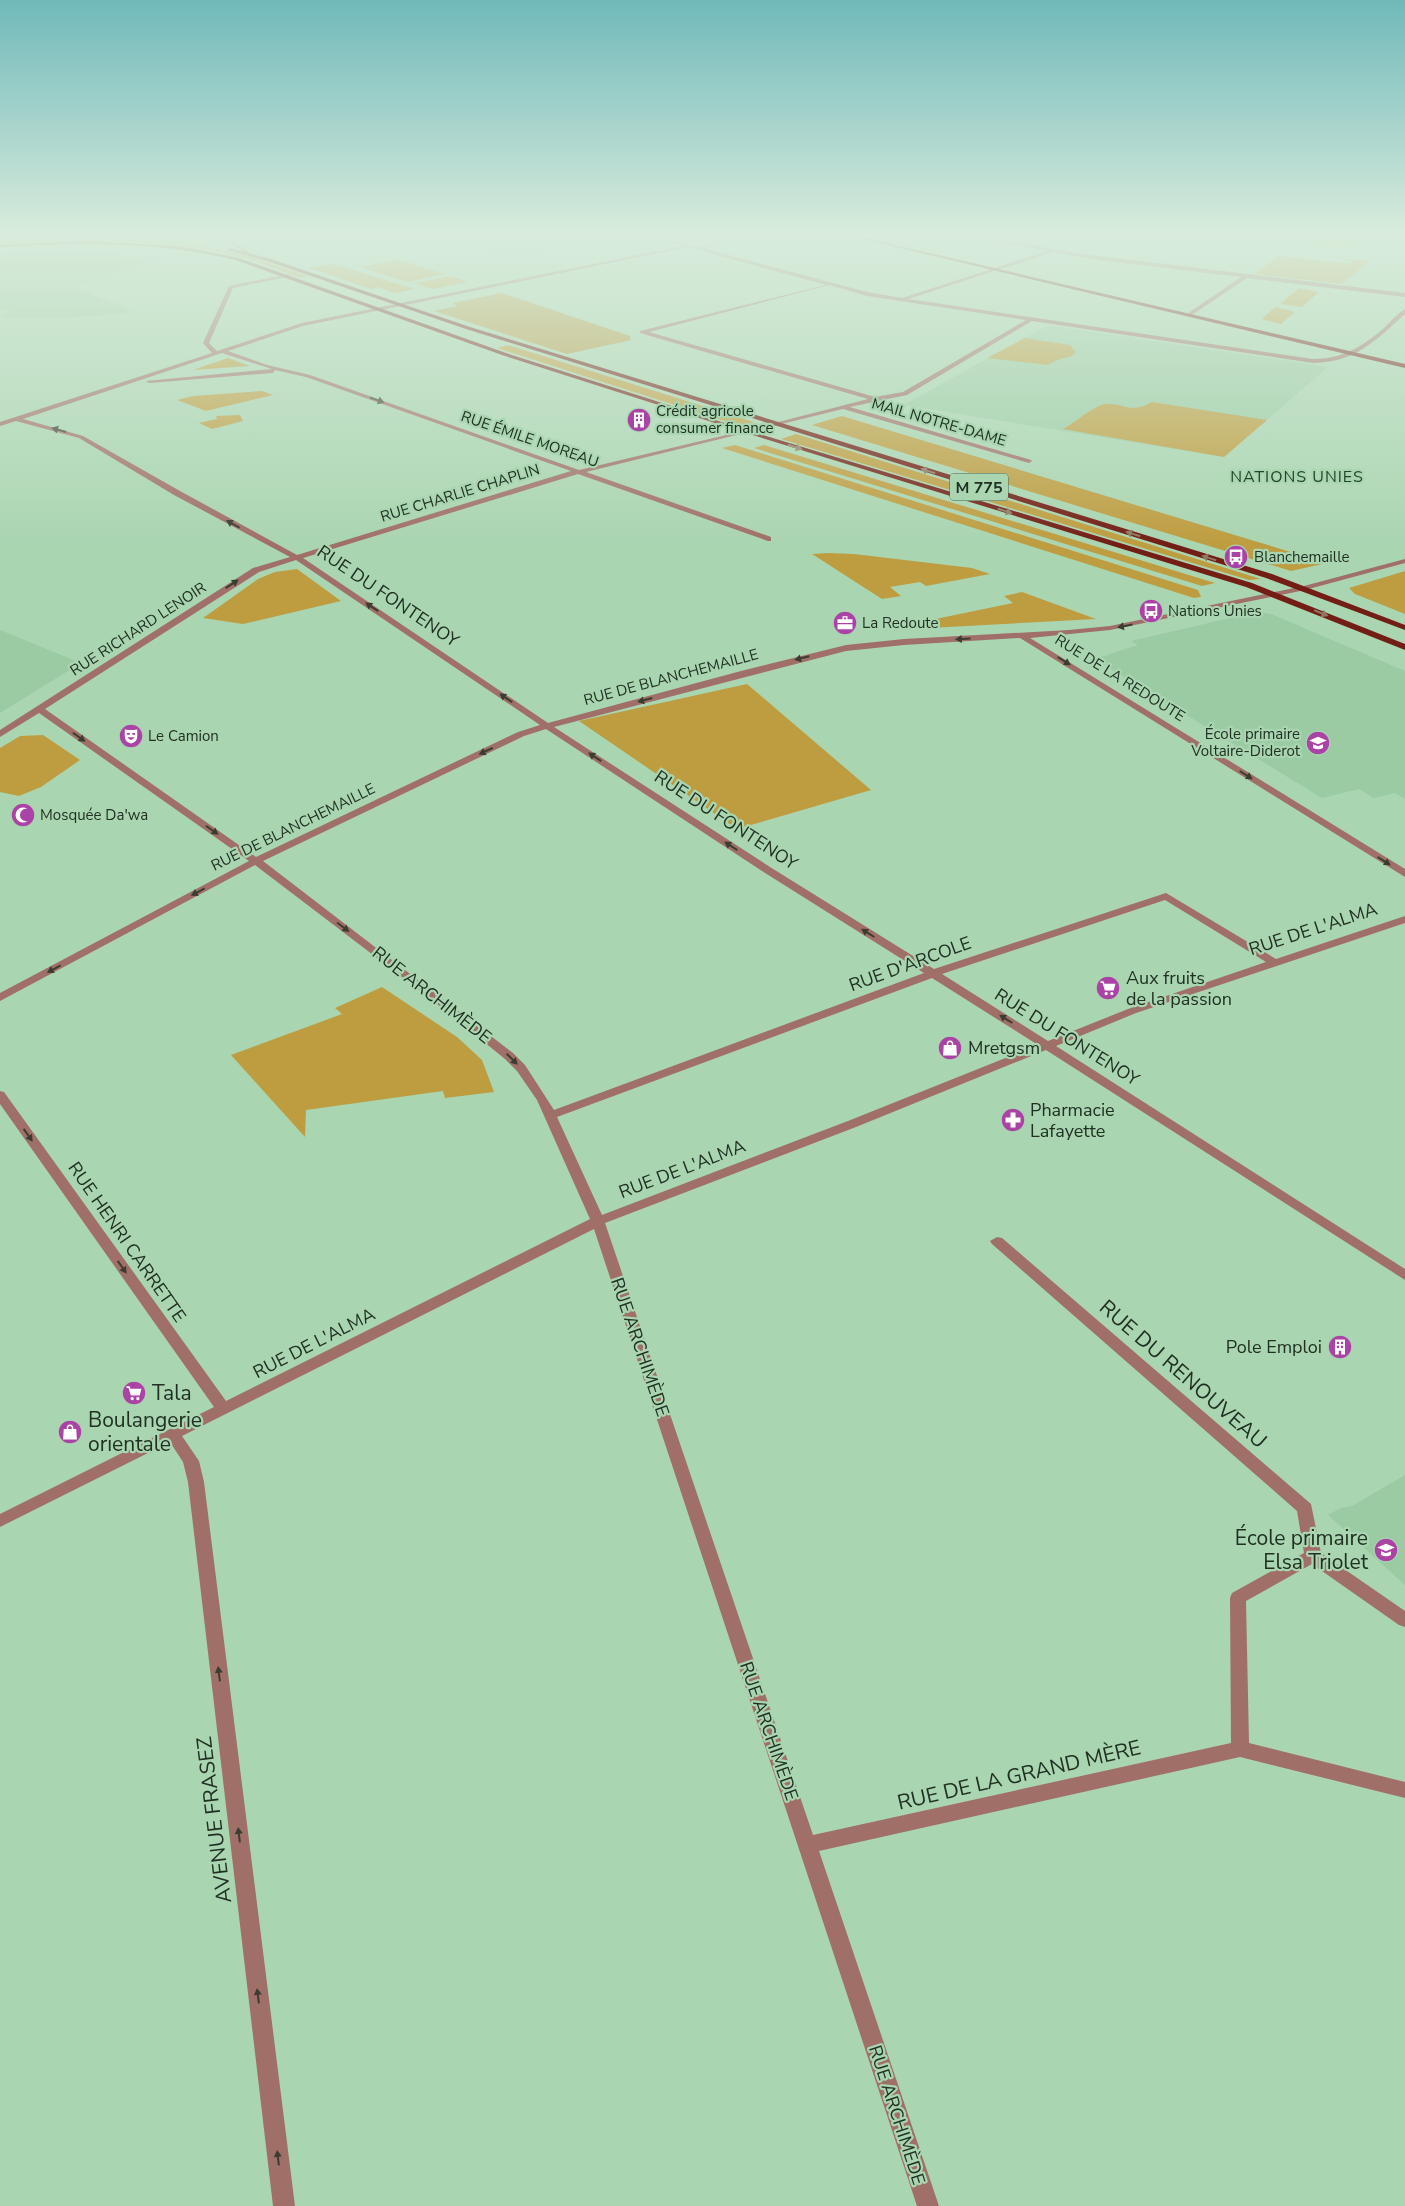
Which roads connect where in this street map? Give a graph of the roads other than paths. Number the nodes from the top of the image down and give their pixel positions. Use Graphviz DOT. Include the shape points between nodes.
graph roads {
  1 [pos="208,339"];
  2 [pos="259,339"];
  3 [pos="462,339"];
  4 [pos="506,339"];
  5 [pos="666,339"];
  6 [pos="999,339"];
  7 [pos="1165,339"];
  8 [pos="1288,339"];
  9 [pos="1314,339"];
  10 [pos="1375,339"];
  11 [pos="1362,350"];
  12 [pos="219,352"];
  13 [pos="1354,354"];
  14 [pos="1405,360"];
  15 [pos="1405,366"];
  16 [pos="281,370"];
  17 [pos="128,382"];
  18 [pos="875,399"];
  19 [pos="842,407"];
  20 [pos="16,419"];
  21 [pos="0,424"];
  22 [pos="779,425"];
  23 [pos="748,432"];
  24 [pos="1028,462"];
  25 [pos="580,472"];
  26 [pos="768,539"];
  27 [pos="295,557"];
  28 [pos="1405,562"];
  29 [pos="1305,588"];
  30 [pos="1276,595"];
  31 [pos="1405,628"];
  32 [pos="1022,636"];
  33 [pos="1405,647"];
  34 [pos="39,709"];
  35 [pos="547,726"];
  36 [pos="0,734"];
  37 [pos="256,861"];
  38 [pos="1405,874"];
  39 [pos="1405,919"];
  40 [pos="1273,962"];
  41 [pos="932,974"];
  42 [pos="0,998"];
  43 [pos="1047,1045"];
  44 [pos="0,1095"];
  45 [pos="551,1115"];
  46 [pos="598,1221"];
  47 [pos="997,1241"];
  48 [pos="1405,1275"];
  49 [pos="223,1409"];
  50 [pos="173,1435"];
  51 [pos="0,1520"];
  52 [pos="1313,1556"];
  53 [pos="1405,1620"];
  54 [pos="1240,1749"];
  55 [pos="1405,1790"];
  56 [pos="808,1845"];
  57 [pos="284,2206"];
  58 [pos="928,2206"];
  1 -- 12 [label="street" via="208,348"];
  2 -- 12 [label="street"];
  3 -- 23 [label="main road, M 775"];
  4 -- 22 [label="main road, M 775"];
  5 -- 18 [label="street"];
  6 -- 18 [label="street, RUE CHARLIE CHAPLIN" via="908,393"];
  7 -- 13 [label="street" via="1313,361 1334,361"];
  8 -- 13 [label="main road"];
  9 -- 11 [label="main road"];
  10 -- 11 [label="street"];
  11 -- 13 [label="street"];
  11 -- 14 [label="main road"];
  12 -- 16 [label="street, RUE ÉMILE MOREAU"];
  12 -- 17 [label="street"];
  13 -- 15 [label="main road"];
  16 -- 17 [label="street, RUE ÉMILE MOREAU"];
  16 -- 25 [label="street, RUE ÉMILE MOREAU, one-way" via="308,376"];
  17 -- 20 [label="street"];
  18 -- 19 [label="street, RUE CHARLIE CHAPLIN"];
  19 -- 22 [label="street, RUE CHARLIE CHAPLIN"];
  19 -- 24 [label="street, MAIL NOTRE-DAME"];
  20 -- 21 [label="street"];
  27 -- 20 [label="street, RUE DU FONTENOY, one-way" via="81,438"];
  22 -- 23 [label="street, RUE CHARLIE CHAPLIN"];
  29 -- 22 [label="main road, M 775, one-way"];
  23 -- 25 [label="street, RUE CHARLIE CHAPLIN"];
  23 -- 30 [label="main road, M 775, one-way"];
  25 -- 26 [label="street, RUE ÉMILE MOREAU"];
  25 -- 27 [label="street, RUE CHARLIE CHAPLIN"];
  34 -- 27 [label="street, RUE RICHARD LENOIR, one-way" via="246,576"];
  35 -- 27 [label="street, RUE DU FONTENOY, one-way"];
  28 -- 29 [label="street, RUE DE BLANCHEMAILLE"];
  29 -- 30 [label="street, RUE DE BLANCHEMAILLE"];
  29 -- 31 [label="main road, M 775"];
  30 -- 32 [label="street, RUE DE BLANCHEMAILLE, one-way" via="1119,627"];
  30 -- 33 [label="main road, M 775, one-way"];
  32 -- 35 [label="street, RUE DE BLANCHEMAILLE, one-way" via="846,648"];
  32 -- 38 [label="street, RUE DE LA REDOUTE, one-way"];
  34 -- 36 [label="street, RUE RICHARD LENOIR"];
  34 -- 37 [label="street, RUE ARCHIMÈDE, one-way"];
  35 -- 37 [label="street, RUE DE BLANCHEMAILLE, one-way" via="521,734"];
  41 -- 35 [label="street, RUE DU FONTENOY, one-way"];
  37 -- 42 [label="street, RUE DE BLANCHEMAILLE, one-way"];
  37 -- 45 [label="street, RUE ARCHIMÈDE, one-way" via="509,1056 532,1082"];
  39 -- 40 [label="street, RUE DE L'ALMA"];
  40 -- 41 [label="street, RUE D'ARCOLE" via="1166,896"];
  40 -- 43 [label="street, RUE DE L'ALMA" via="1132,1011"];
  43 -- 41 [label="street, RUE DU FONTENOY, one-way"];
  41 -- 45 [label="street, RUE D'ARCOLE"];
  43 -- 46 [label="street, RUE DE L'ALMA"];
  43 -- 48 [label="street, RUE DU FONTENOY"];
  44 -- 49 [label="street, RUE HENRI CARRETTE, one-way"];
  45 -- 46 [label="street, RUE ARCHIMÈDE"];
  46 -- 49 [label="street, RUE DE L'ALMA"];
  46 -- 56 [label="street, RUE ARCHIMÈDE"];
  47 -- 52 [label="street, RUE DU RENOUVEAU" via="1305,1508"];
  49 -- 50 [label="street, RUE DE L'ALMA"];
  50 -- 51 [label="street, RUE DE L'ALMA"];
  57 -- 50 [label="street, AVENUE FRASEZ, one-way" via="196,1482 191,1461"];
  52 -- 53 [label="street"];
  52 -- 54 [label="street" via="1238,1598"];
  54 -- 55 [label="street"];
  54 -- 56 [label="street, RUE DE LA GRAND MÈRE"];
  56 -- 58 [label="street, RUE ARCHIMÈDE"];
}
